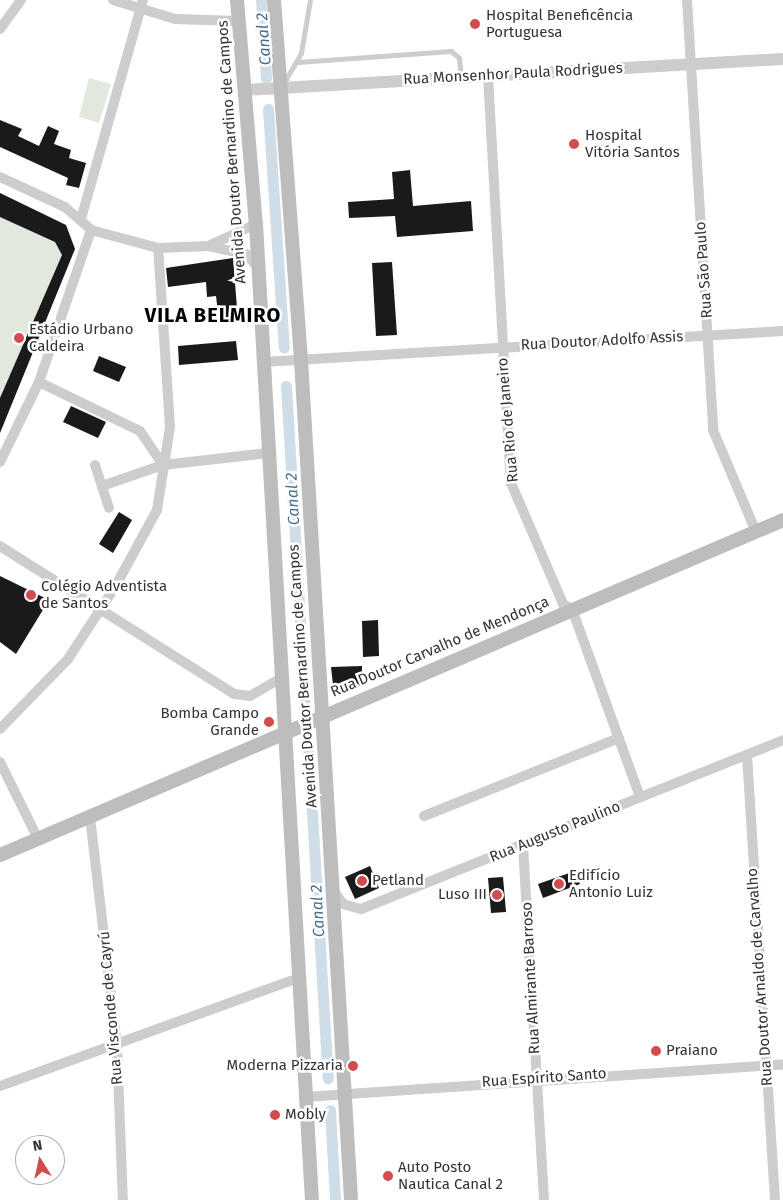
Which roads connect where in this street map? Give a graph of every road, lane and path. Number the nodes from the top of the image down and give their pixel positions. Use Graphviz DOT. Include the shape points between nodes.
graph roads {
  1 [pos="21,0"];
  2 [pos="113,0"];
  3 [pos="143,0"];
  4 [pos="237,0"];
  5 [pos="274,0"];
  6 [pos="310,0"];
  7 [pos="687,0"];
  8 [pos="140,10"];
  9 [pos="238,21"];
  10 [pos="0,28"];
  11 [pos="783,59"];
  12 [pos="298,62"];
  13 [pos="691,64"];
  14 [pos="488,76"];
  15 [pos="461,77"];
  16 [pos="280,88"];
  17 [pos="244,90"];
  18 [pos="0,177"];
  19 [pos="81,219"];
  20 [pos="256,224"];
  21 [pos="91,230"];
  22 [pos="208,246"];
  23 [pos="158,248"];
  24 [pos="258,268"];
  25 [pos="783,330"];
  26 [pos="708,336"];
  27 [pos="501,347"];
  28 [pos="301,360"];
  29 [pos="263,362"];
  30 [pos="39,382"];
  31 [pos="268,453"];
  32 [pos="0,462"];
  33 [pos="95,465"];
  34 [pos="162,465"];
  35 [pos="102,486"];
  36 [pos="109,508"];
  37 [pos="783,520"];
  38 [pos="756,532"];
  39 [pos="0,546"];
  40 [pos="572,609"];
  41 [pos="99,610"];
  42 [pos="279,679"];
  43 [pos="320,715"];
  44 [pos="0,729"];
  45 [pos="283,732"];
  46 [pos="619,738"];
  47 [pos="783,740"];
  48 [pos="747,755"];
  49 [pos="0,762"];
  50 [pos="640,797"];
  51 [pos="424,816"];
  52 [pos="90,817"];
  53 [pos="38,839"];
  54 [pos="523,846"];
  55 [pos="0,855"];
  56 [pos="333,890"];
  57 [pos="298,978"];
  58 [pos="117,1047"];
  59 [pos="783,1064"];
  60 [pos="766,1065"];
  61 [pos="536,1078"];
  62 [pos="0,1086"];
  63 [pos="344,1092"];
  64 [pos="306,1098"];
  65 [pos="123,1200"];
  66 [pos="312,1200"];
  67 [pos="351,1200"];
  68 [pos="544,1200"];
  69 [pos="775,1200"];
  1 -- 10 [label="street"];
  2 -- 8 [label="street"];
  3 -- 8 [label="street"];
  4 -- 9 [label="main road, Avenida Doutor Bernardino de Campos"];
  5 -- 16 [label="main road, Avenida Doutor Bernardino de Campos"];
  6 -- 12 [label="lane"];
  7 -- 13 [label="street, Rua São Paulo"];
  8 -- 9 [label="street" via="205,22"];
  8 -- 19 [label="street"];
  9 -- 17 [label="main road, Avenida Doutor Bernardino de Campos"];
  11 -- 13 [label="street, Rua Monsenhor Paula Rodrigues"];
  12 -- 15 [label="lane" via="451,51 458,55"];
  12 -- 16 [label="lane"];
  13 -- 14 [label="street, Rua Monsenhor Paula Rodrigues"];
  13 -- 26 [label="street, Rua São Paulo"];
  14 -- 15 [label="street, Rua Monsenhor Paula Rodrigues"];
  14 -- 27 [label="street, Rua Rio de Janeiro"];
  15 -- 16 [label="street, Rua Monsenhor Paula Rodrigues"];
  16 -- 17 [label="street, Rua Monsenhor Paula Rodrigues"];
  16 -- 28 [label="main road, Avenida Doutor Bernardino de Campos"];
  17 -- 20 [label="main road, Avenida Doutor Bernardino de Campos"];
  18 -- 19 [label="street"];
  19 -- 21 [label="street"];
  20 -- 22 [label="street"];
  20 -- 24 [label="main road, Avenida Doutor Bernardino de Campos"];
  21 -- 23 [label="street"];
  21 -- 30 [label="street"];
  22 -- 23 [label="street"];
  22 -- 24 [label="street" via="246,254"];
  23 -- 34 [label="street" via="170,427"];
  24 -- 29 [label="main road, Avenida Doutor Bernardino de Campos"];
  25 -- 26 [label="street, Rua Doutor Adolfo Assis"];
  26 -- 27 [label="street, Rua Doutor Adolfo Assis"];
  26 -- 38 [label="street, Rua São Paulo" via="713,430"];
  27 -- 28 [label="street, Rua Doutor Adolfo Assis"];
  27 -- 40 [label="street, Rua Rio de Janeiro" via="511,483 563,604"];
  28 -- 29 [label="street, Rua Doutor Adolfo Assis"];
  28 -- 43 [label="main road, Avenida Doutor Bernardino de Campos"];
  29 -- 31 [label="main road, Avenida Doutor Bernardino de Campos"];
  30 -- 32 [label="street"];
  30 -- 34 [label="street" via="140,432"];
  31 -- 34 [label="street"];
  31 -- 42 [label="main road, Avenida Doutor Bernardino de Campos"];
  33 -- 35 [label="street"];
  34 -- 35 [label="street"];
  34 -- 41 [label="street" via="151,525"];
  35 -- 36 [label="street"];
  37 -- 38 [label="main road, Rua Doutor Carvalho de Mendonça"];
  38 -- 40 [label="main road, Rua Doutor Carvalho de Mendonça"];
  39 -- 41 [label="street"];
  40 -- 43 [label="main road, Rua Doutor Carvalho de Mendonça"];
  40 -- 46 [label="street, Rua Rio de Janeiro"];
  41 -- 42 [label="street" via="234,694 255,694"];
  41 -- 44 [label="street" via="68,659"];
  42 -- 45 [label="main road, Avenida Doutor Bernardino de Campos"];
  43 -- 45 [label="main road, Rua Doutor Carvalho de Mendonça"];
  43 -- 56 [label="main road, Avenida Doutor Bernardino de Campos"];
  45 -- 52 [label="main road, Rua Doutor Carvalho de Mendonça"];
  45 -- 57 [label="main road, Avenida Doutor Bernardino de Campos"];
  46 -- 50 [label="street, Rua Rio de Janeiro"];
  46 -- 51 [label="street"];
  47 -- 48 [label="street, Rua Augusto Paulino"];
  48 -- 50 [label="street, Rua Augusto Paulino"];
  48 -- 60 [label="street, Rua Doutor Arnaldo de Carvalho"];
  49 -- 53 [label="street"];
  50 -- 54 [label="street, Rua Augusto Paulino"];
  52 -- 53 [label="main road, Rua Doutor Carvalho de Mendonça"];
  52 -- 58 [label="street, Rua Visconde de Cayrú"];
  53 -- 55 [label="main road, Rua Doutor Carvalho de Mendonça"];
  54 -- 56 [label="street, Rua Augusto Paulino" via="361,909 343,904"];
  54 -- 61 [label="street, Rua Almirante Barroso"];
  56 -- 63 [label="main road, Avenida Doutor Bernardino de Campos"];
  57 -- 58 [label="street"];
  57 -- 64 [label="main road, Avenida Doutor Bernardino de Campos"];
  58 -- 62 [label="street"];
  58 -- 65 [label="street, Rua Visconde de Cayrú"];
  59 -- 60 [label="street, Rua Espírito Santo"];
  60 -- 61 [label="street, Rua Espírito Santo"];
  60 -- 69 [label="street, Rua Doutor Arnaldo de Carvalho"];
  61 -- 63 [label="street, Rua Espírito Santo"];
  61 -- 68 [label="street, Rua Almirante Barroso"];
  63 -- 64 [label="street, Rua Espírito Santo"];
  63 -- 67 [label="main road, Avenida Doutor Bernardino de Campos"];
  64 -- 66 [label="main road, Avenida Doutor Bernardino de Campos"];
}
